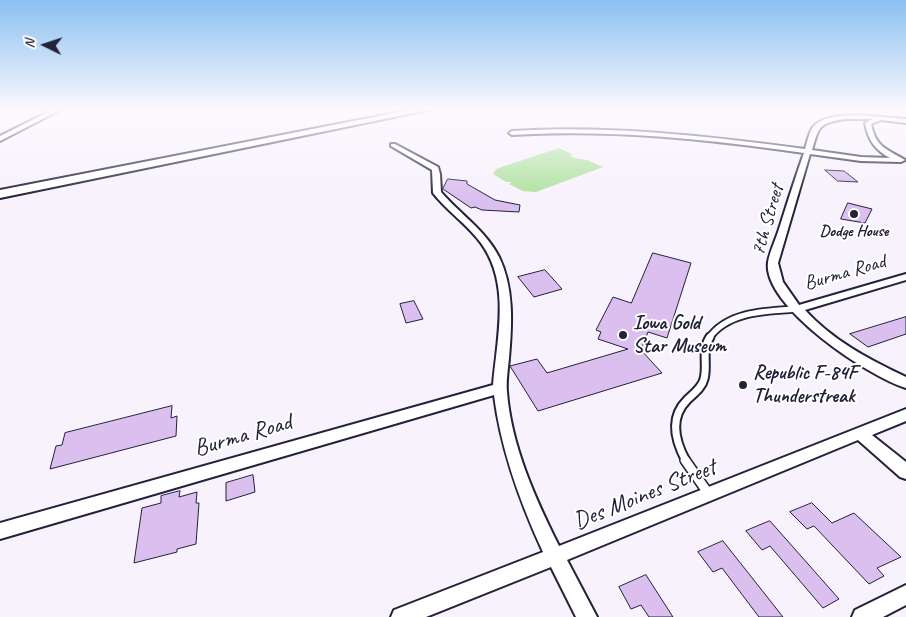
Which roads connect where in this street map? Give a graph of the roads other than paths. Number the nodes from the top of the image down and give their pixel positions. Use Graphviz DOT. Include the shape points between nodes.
graph roads {
  1 [pos="284,138"];
  2 [pos="690,138"];
  3 [pos="812,138"];
  4 [pos="870,138"];
  5 [pos="393,145"];
  6 [pos="808,151"];
  7 [pos="904,161"];
  8 [pos="0,194"];
  9 [pos="906,277"];
  10 [pos="797,309"];
  11 [pos="906,383"];
  12 [pos="500,388"];
  13 [pos="906,415"];
  14 [pos="860,434"];
  15 [pos="906,472"];
  16 [pos="709,494"];
  17 [pos="0,531"];
  18 [pos="557,557"];
  19 [pos="906,595"];
  20 [pos="868,616"];
  21 [pos="401,617"];
  22 [pos="587,617"];
  1 -- 8 [label="main road"];
  2 -- 6 [label="street"];
  3 -- 6 [label="street, 7th Street"];
  4 -- 7 [label="street" via="882,150"];
  5 -- 12 [label="street" via="435,168 437,192 483,238 494,257 505,298 506,328"];
  6 -- 7 [label="street"];
  6 -- 10 [label="street, 7th Street" via="773,264 773,272 784,293"];
  9 -- 10 [label="street, Burma Road"];
  10 -- 11 [label="street, 7th Street" via="836,343"];
  10 -- 16 [label="lane" via="763,312 727,322 708,340 702,384 680,408 674,424 685,459"];
  12 -- 17 [label="street, Burma Road"];
  12 -- 18 [label="street" via="515,460"];
  13 -- 14 [label="street, Des Moines Street"];
  14 -- 15 [label="street"];
  14 -- 16 [label="street, Des Moines Street"];
  16 -- 18 [label="street, Des Moines Street"];
  18 -- 21 [label="street, Des Moines Street"];
  18 -- 22 [label="street"];
  19 -- 20 [label="street"];
}
